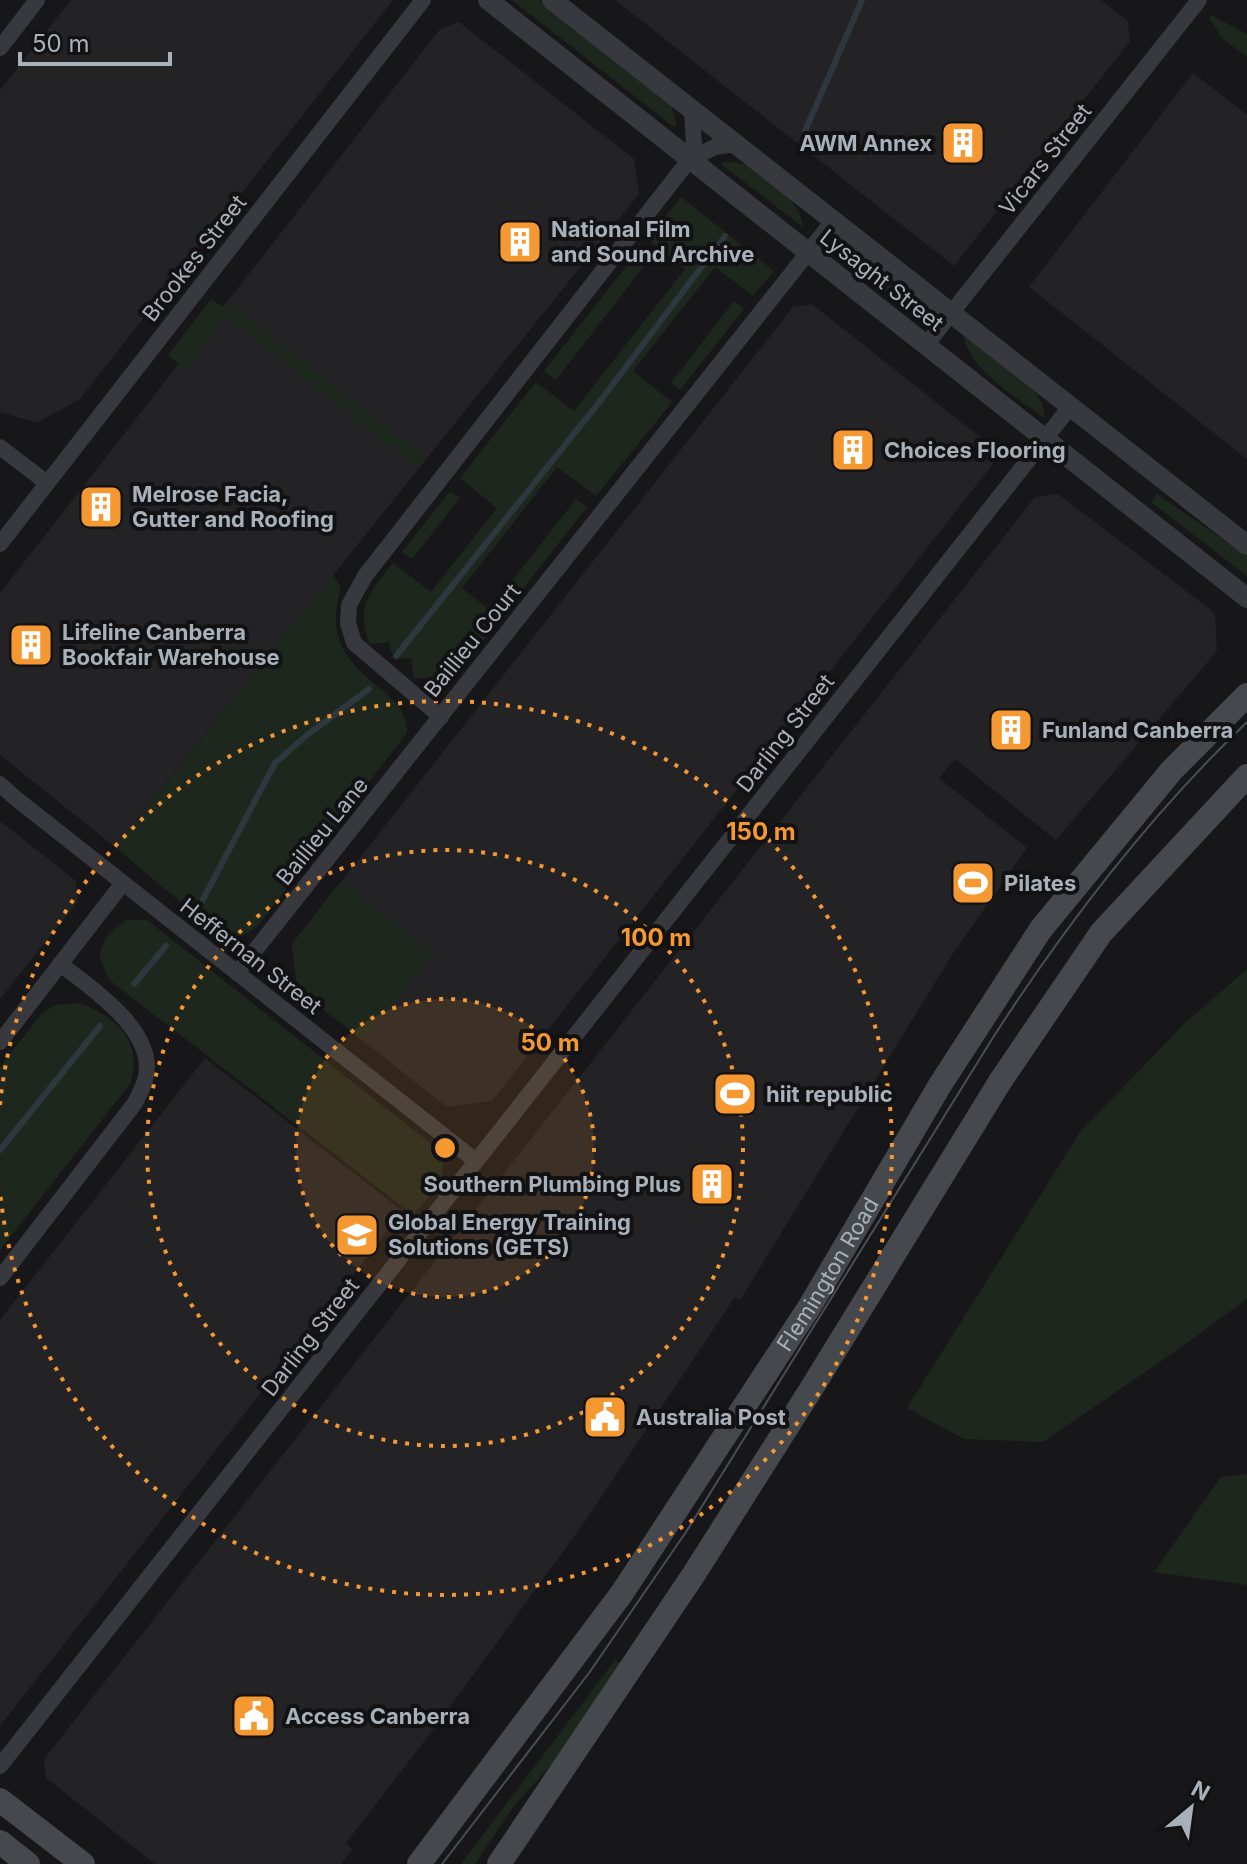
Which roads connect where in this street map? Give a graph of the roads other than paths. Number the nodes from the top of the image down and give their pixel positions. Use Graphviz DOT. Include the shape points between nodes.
graph roads {
  1 [pos="37,0"];
  2 [pos="423,0"];
  3 [pos="488,0"];
  4 [pos="552,0"];
  5 [pos="1199,0"];
  6 [pos="0,48"];
  7 [pos="692,110"];
  8 [pos="735,144"];
  9 [pos="690,159"];
  10 [pos="833,221"];
  11 [pos="808,252"];
  12 [pos="951,313"];
  13 [pos="926,345"];
  14 [pos="1070,407"];
  15 [pos="1045,439"];
  16 [pos="0,447"];
  17 [pos="47,483"];
  18 [pos="0,544"];
  19 [pos="1247,545"];
  20 [pos="1247,598"];
  21 [pos="1247,695"];
  22 [pos="441,717"];
  23 [pos="1247,755"];
  24 [pos="1247,776"];
  25 [pos="0,784"];
  26 [pos="123,883"];
  27 [pos="1101,933"];
  28 [pos="60,964"];
  29 [pos="237,973"];
  30 [pos="0,1042"];
  31 [pos="476,1161"];
  32 [pos="0,1278"];
  33 [pos="0,1766"];
  34 [pos="0,1800"];
  35 [pos="0,1842"];
  36 [pos="28,1864"];
  37 [pos="83,1864"];
  38 [pos="419,1864"];
  39 [pos="499,1864"];
  1 -- 6 [label="street"];
  2 -- 17 [label="street, Brookes Street"];
  3 -- 9 [label="street, Lysaght Street"];
  4 -- 7 [label="street, Lysaght Street"];
  5 -- 12 [label="street, Vicars Street"];
  7 -- 8 [label="street, Lysaght Street"];
  7 -- 9 [label="street" via="695,138"];
  8 -- 9 [label="street"];
  8 -- 10 [label="street, Lysaght Street"];
  9 -- 11 [label="street, Lysaght Street"];
  9 -- 22 [label="street, Baillieu Court" via="353,595 348,614 354,643"];
  10 -- 11 [label="street, Baillieu Court"];
  10 -- 12 [label="street, Lysaght Street"];
  11 -- 13 [label="street, Lysaght Street"];
  11 -- 22 [label="street, Baillieu Court"];
  12 -- 13 [label="street, Vicars Street"];
  12 -- 14 [label="street, Lysaght Street"];
  13 -- 15 [label="street, Lysaght Street"];
  14 -- 15 [label="street, Darling Street"];
  14 -- 19 [label="street, Lysaght Street"];
  15 -- 20 [label="street, Lysaght Street"];
  15 -- 31 [label="street, Darling Street"];
  16 -- 17 [label="street"];
  17 -- 18 [label="street, Brookes Street"];
  21 -- 38 [label="main road, Flemington Road" via="1172,770 1041,929 940,1085 810,1306 622,1593"];
  22 -- 29 [label="street, Baillieu Lane"];
  23 -- 27 [label="main road" via="1138,878"];
  24 -- 27 [label="main road, Flemington Road"];
  25 -- 26 [label="street, Heffernan Street"];
  26 -- 28 [label="street"];
  26 -- 29 [label="street, Heffernan Street"];
  27 -- 39 [label="main road, Flemington Road" via="1001,1080 694,1574"];
  28 -- 30 [label="street"];
  28 -- 32 [label="street" via="130,1024 143,1051 146,1078 135,1103"];
  29 -- 31 [label="street, Heffernan Street"];
  31 -- 33 [label="street, Darling Street"];
  34 -- 37 [label="main road"];
  35 -- 36 [label="main road"];
}
